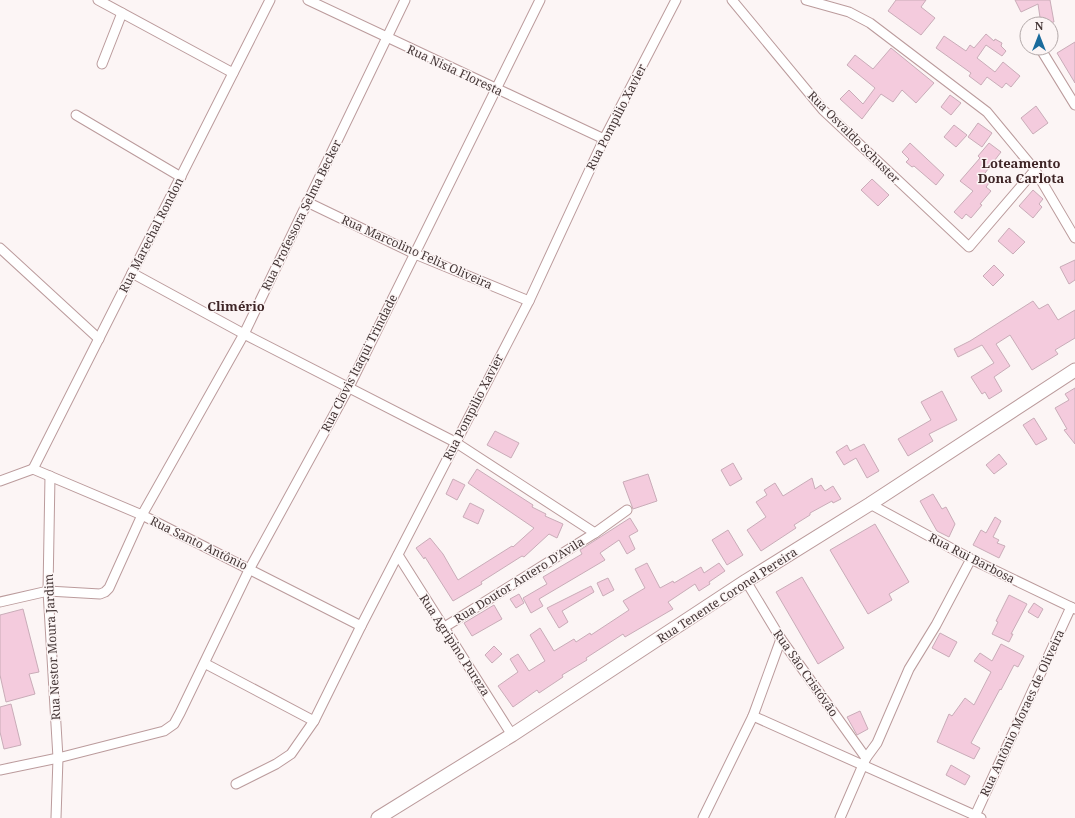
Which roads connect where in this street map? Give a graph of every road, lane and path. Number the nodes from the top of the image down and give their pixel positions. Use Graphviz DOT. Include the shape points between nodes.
graph roads {
  1 [pos="98,0"];
  2 [pos="270,0"];
  3 [pos="308,0"];
  4 [pos="405,0"];
  5 [pos="540,0"];
  6 [pos="676,0"];
  7 [pos="732,0"];
  8 [pos="806,0"];
  9 [pos="122,13"];
  10 [pos="386,37"];
  11 [pos="1045,56"];
  12 [pos="102,64"];
  13 [pos="233,73"];
  14 [pos="496,89"];
  15 [pos="1075,106"];
  16 [pos="76,115"];
  17 [pos="604,139"];
  18 [pos="1035,170"];
  19 [pos="181,176"];
  20 [pos="307,202"];
  21 [pos="1075,238"];
  22 [pos="0,248"];
  23 [pos="415,254"];
  24 [pos="132,273"];
  25 [pos="529,301"];
  26 [pos="244,334"];
  27 [pos="99,339"];
  28 [pos="1075,370"];
  29 [pos="348,389"];
  30 [pos="455,442"];
  31 [pos="33,469"];
  32 [pos="50,476"];
  33 [pos="0,482"];
  34 [pos="870,504"];
  35 [pos="626,510"];
  36 [pos="142,515"];
  37 [pos="595,533"];
  38 [pos="398,555"];
  39 [pos="971,559"];
  40 [pos="250,568"];
  41 [pos="746,581"];
  42 [pos="48,591"];
  43 [pos="0,602"];
  44 [pos="1073,608"];
  45 [pos="361,626"];
  46 [pos="443,628"];
  47 [pos="781,639"];
  48 [pos="206,664"];
  49 [pos="753,716"];
  50 [pos="314,721"];
  51 [pos="512,735"];
  52 [pos="58,758"];
  53 [pos="865,761"];
  54 [pos="0,770"];
  55 [pos="236,784"];
  56 [pos="977,817"];
  57 [pos="56,818"];
  58 [pos="378,818"];
  59 [pos="703,818"];
  60 [pos="840,818"];
  1 -- 9 [label="street"];
  2 -- 13 [label="street, Rua Marechal Rondon"];
  3 -- 10 [label="street, Rua Nisia Floresta"];
  4 -- 10 [label="street, Rua Professora Selma Becker"];
  5 -- 14 [label="street, Rua Clovis Itaqui Trindade"];
  6 -- 17 [label="street, Rua Pompilio Xavier"];
  7 -- 18 [label="street, Rua Osvaldo Schuster" via="823,110 969,247"];
  8 -- 18 [label="street" via="849,12 870,23 928,65 987,112"];
  9 -- 12 [label="street"];
  9 -- 13 [label="street"];
  10 -- 14 [label="street, Rua Nisia Floresta"];
  10 -- 20 [label="street, Rua Professora Selma Becker"];
  11 -- 15 [label="street"];
  13 -- 19 [label="street, Rua Marechal Rondon"];
  14 -- 17 [label="street, Rua Nisia Floresta"];
  14 -- 23 [label="street, Rua Clovis Itaqui Trindade"];
  16 -- 19 [label="street"];
  17 -- 25 [label="street, Rua Pompilio Xavier"];
  18 -- 21 [label="street"];
  19 -- 24 [label="street, Rua Marechal Rondon"];
  20 -- 23 [label="street, Rua Marcolino Felix Oliveira"];
  20 -- 26 [label="street, Rua Professora Selma Becker"];
  22 -- 27 [label="street"];
  23 -- 25 [label="street, Rua Marcolino Felix Oliveira"];
  23 -- 29 [label="street, Rua Clovis Itaqui Trindade"];
  24 -- 26 [label="street, Rua Doutor Antero D'Avila"];
  24 -- 27 [label="street, Rua Marechal Rondon"];
  25 -- 30 [label="street, Rua Pompilio Xavier"];
  26 -- 29 [label="street, Rua Doutor Antero D'Avila"];
  26 -- 36 [label="street, Rua Professora Selma Becker"];
  27 -- 31 [label="street, Rua Marechal Rondon"];
  28 -- 34 [label="main road, Rua Tenente Coronel Pereira"];
  29 -- 30 [label="street, Rua Doutor Antero D'Avila"];
  29 -- 40 [label="street, Rua Clovis Itaqui Trindade"];
  30 -- 37 [label="street, Rua Doutor Antero D'Avila"];
  30 -- 38 [label="street, Rua Pompilio Xavier"];
  31 -- 32 [label="street, Rua Santo Antônio"];
  31 -- 33 [label="street"];
  32 -- 36 [label="street, Rua Santo Antônio"];
  32 -- 42 [label="street, Rua Nestor Moura Jardim"];
  34 -- 39 [label="street, Rua Rui Barbosa"];
  34 -- 41 [label="main road, Rua Tenente Coronel Pereira"];
  35 -- 37 [label="street, Rua Doutor Antero D'Avila"];
  36 -- 40 [label="street, Rua Santo Antônio"];
  36 -- 42 [label="street, Rua Professora Selma Becker" via="105,592 100,594"];
  37 -- 46 [label="street, Rua Doutor Antero D'Avila"];
  38 -- 45 [label="street, Rua Pompilio Xavier"];
  38 -- 46 [label="street, Rua Agripino Pureza"];
  39 -- 44 [label="street, Rua Rui Barbosa"];
  39 -- 53 [label="street" via="909,669 877,743"];
  40 -- 45 [label="street, Rua Santo Antônio"];
  40 -- 48 [label="street, Rua Clovis Itaqui Trindade"];
  41 -- 47 [label="street, Rua São Cristóvão"];
  41 -- 51 [label="main road, Rua Tenente Coronel Pereira"];
  42 -- 43 [label="street"];
  42 -- 52 [label="street, Rua Nestor Moura Jardim"];
  44 -- 56 [label="street, Rua Antônio Moraes de Oliveira"];
  45 -- 50 [label="street, Rua Pompilio Xavier"];
  46 -- 51 [label="street, Rua Agripino Pureza"];
  47 -- 49 [label="street"];
  47 -- 53 [label="street, Rua São Cristóvão"];
  48 -- 50 [label="street"];
  48 -- 52 [label="street, Rua Clovis Itaqui Trindade" via="174,724 164,730"];
  49 -- 53 [label="street, Rua São Cristóvão"];
  49 -- 59 [label="street"];
  50 -- 55 [label="street, Rua Pompilio Xavier" via="291,754"];
  51 -- 58 [label="main road, Rua Tenente Coronel Pereira"];
  52 -- 54 [label="street"];
  52 -- 57 [label="street, Rua Nestor Moura Jardim"];
  53 -- 56 [label="street, Rua São Cristóvão"];
  53 -- 60 [label="street"];
}
